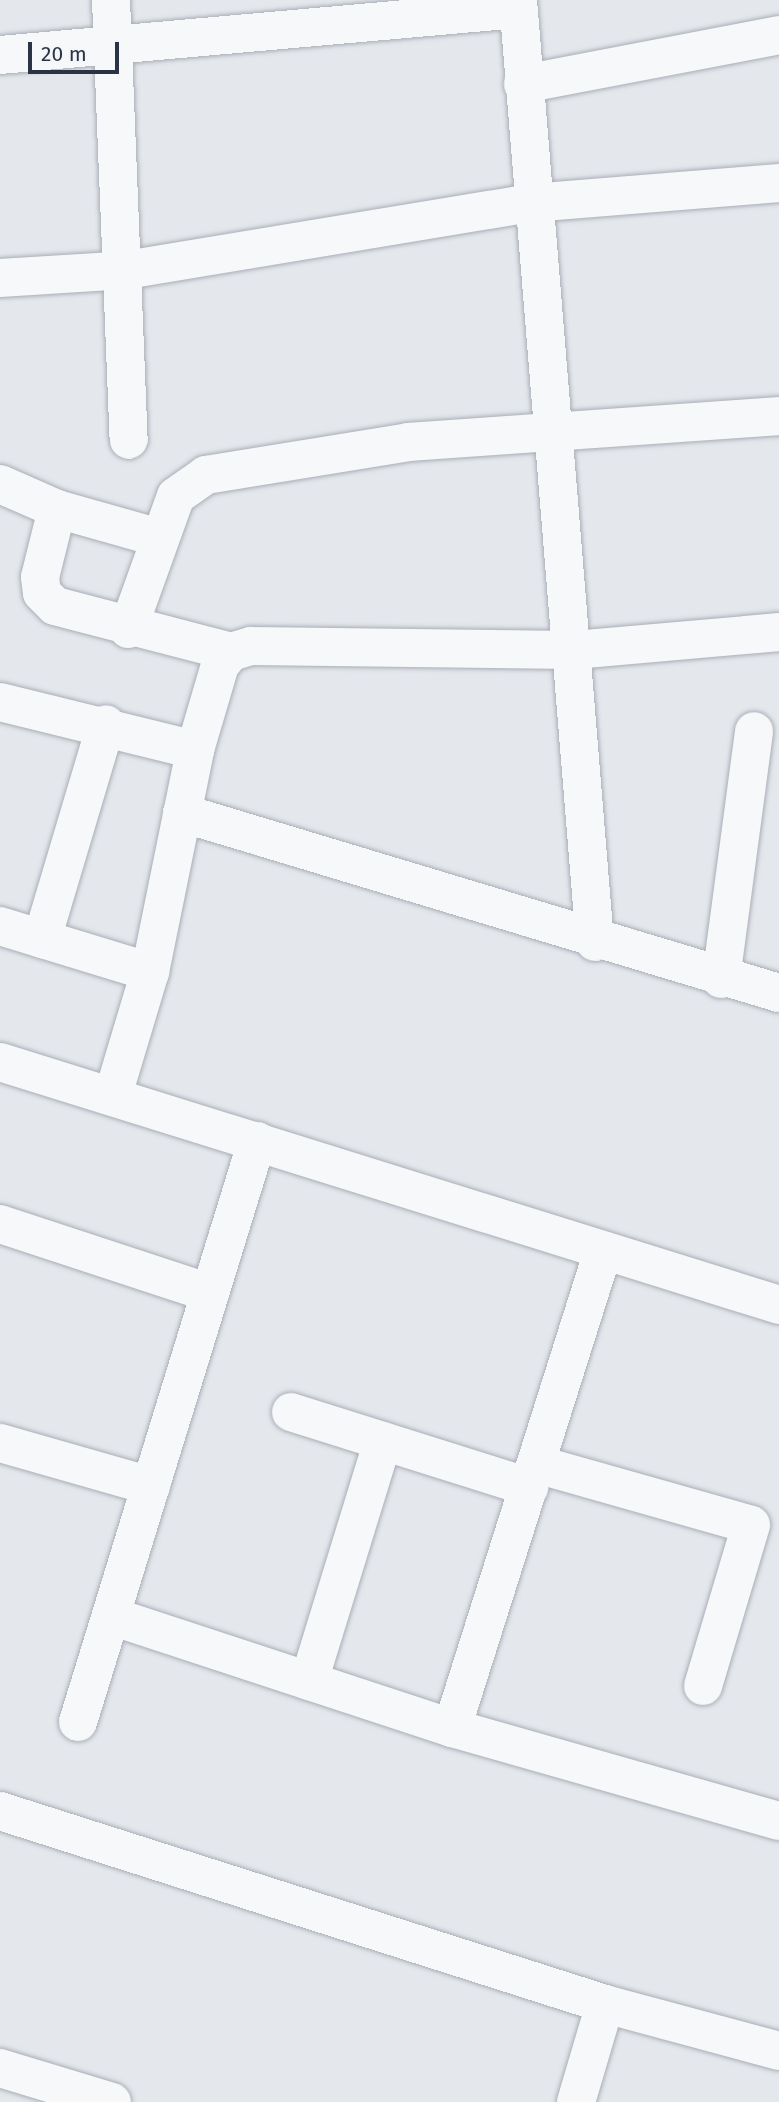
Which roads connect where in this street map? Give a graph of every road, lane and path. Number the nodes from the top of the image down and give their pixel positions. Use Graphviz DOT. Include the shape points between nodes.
graph roads {
  1 [pos="111,0"];
  2 [pos="518,4"];
  3 [pos="779,35"];
  4 [pos="114,45"];
  5 [pos="0,55"];
  6 [pos="523,84"];
  7 [pos="779,183"];
  8 [pos="531,203"];
  9 [pos="126,270"];
  10 [pos="0,278"];
  11 [pos="779,416"];
  12 [pos="555,432"];
  13 [pos="128,440"];
  14 [pos="0,484"];
  15 [pos="57,509"];
  16 [pos="156,537"];
  17 [pos="128,629"];
  18 [pos="779,632"];
  19 [pos="573,650"];
  20 [pos="231,652"];
  21 [pos="0,702"];
  22 [pos="106,724"];
  23 [pos="754,731"];
  24 [pos="195,750"];
  25 [pos="182,813"];
  26 [pos="0,926"];
  27 [pos="42,939"];
  28 [pos="595,942"];
  29 [pos="150,972"];
  30 [pos="721,979"];
  31 [pos="779,993"];
  32 [pos="0,1062"];
  33 [pos="113,1096"];
  34 [pos="257,1141"];
  35 [pos="0,1224"];
  36 [pos="603,1251"];
  37 [pos="210,1293"];
  38 [pos="779,1305"];
  39 [pos="291,1412"];
  40 [pos="383,1441"];
  41 [pos="0,1443"];
  42 [pos="532,1475"];
  43 [pos="151,1486"];
  44 [pos="111,1616"];
  45 [pos="309,1681"];
  46 [pos="703,1686"];
  47 [pos="78,1722"];
  48 [pos="452,1728"];
  49 [pos="0,1811"];
  50 [pos="779,1821"];
  51 [pos="605,2004"];
  52 [pos="779,2051"];
  53 [pos="0,2068"];
  54 [pos="112,2102"];
  55 [pos="576,2102"];
  1 -- 4 [label="street"];
  2 -- 4 [label="street"];
  2 -- 6 [label="street"];
  3 -- 6 [label="street"];
  4 -- 5 [label="street"];
  4 -- 9 [label="street"];
  6 -- 8 [label="street"];
  7 -- 8 [label="street"];
  8 -- 9 [label="street"];
  8 -- 12 [label="street"];
  9 -- 10 [label="street"];
  9 -- 13 [label="street"];
  11 -- 12 [label="street"];
  12 -- 16 [label="street" via="409,442 206,475 176,496"];
  12 -- 19 [label="street"];
  14 -- 15 [label="street"];
  15 -- 16 [label="street"];
  15 -- 17 [label="street" via="40,577 42,593 55,606"];
  16 -- 17 [label="street"];
  17 -- 20 [label="street"];
  18 -- 19 [label="street"];
  19 -- 20 [label="street" via="251,646"];
  19 -- 28 [label="street"];
  20 -- 24 [label="street" via="220,664"];
  21 -- 22 [label="street"];
  22 -- 24 [label="street"];
  22 -- 27 [label="street"];
  23 -- 30 [label="street"];
  24 -- 25 [label="street"];
  25 -- 28 [label="street"];
  25 -- 29 [label="street"];
  26 -- 27 [label="street"];
  27 -- 29 [label="street"];
  28 -- 30 [label="street"];
  29 -- 33 [label="street"];
  30 -- 31 [label="street"];
  32 -- 33 [label="street"];
  33 -- 34 [label="street"];
  34 -- 36 [label="street"];
  34 -- 37 [label="street"];
  35 -- 37 [label="street"];
  36 -- 38 [label="street"];
  36 -- 42 [label="street"];
  37 -- 43 [label="street"];
  39 -- 40 [label="street"];
  40 -- 42 [label="street"];
  40 -- 45 [label="street"];
  41 -- 43 [label="street"];
  42 -- 46 [label="street" via="751,1525"];
  42 -- 48 [label="street"];
  43 -- 44 [label="street"];
  44 -- 45 [label="street"];
  44 -- 47 [label="street"];
  45 -- 48 [label="street"];
  48 -- 50 [label="street"];
  49 -- 51 [label="street"];
  51 -- 52 [label="street"];
  51 -- 55 [label="street"];
  53 -- 54 [label="street"];
}
